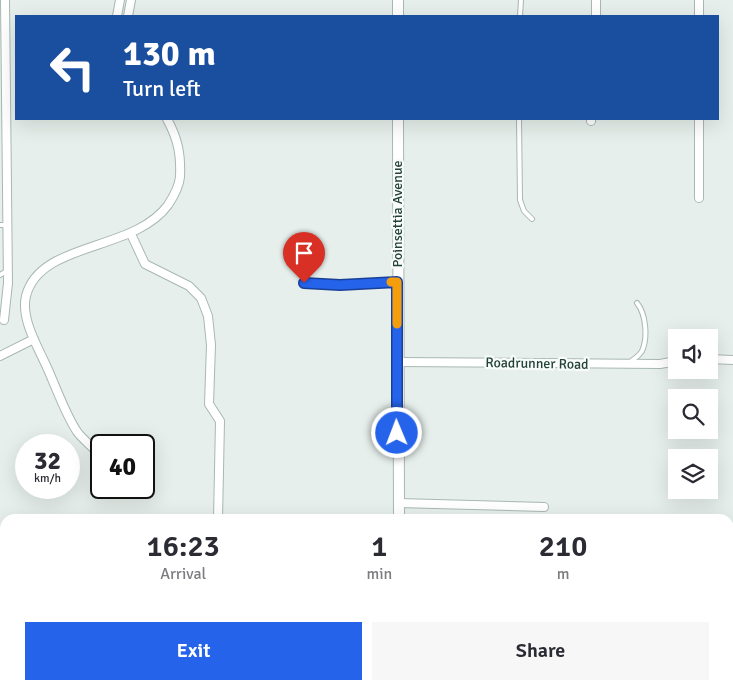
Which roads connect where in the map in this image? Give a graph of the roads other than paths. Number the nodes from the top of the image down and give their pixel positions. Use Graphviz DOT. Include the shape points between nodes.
graph roads {
  1 [pos="5,0"];
  2 [pos="120,0"];
  3 [pos="131,0"];
  4 [pos="398,0"];
  5 [pos="520,0"];
  6 [pos="596,0"];
  7 [pos="699,0"];
  8 [pos="117,15"];
  9 [pos="128,15"];
  10 [pos="398,15"];
  11 [pos="520,15"];
  12 [pos="596,15"];
  13 [pos="699,15"];
  14 [pos="3,45"];
  15 [pos="168,120"];
  16 [pos="398,120"];
  17 [pos="519,120"];
  18 [pos="699,120"];
  19 [pos="4,178"];
  20 [pos="4,191"];
  21 [pos="698,198"];
  22 [pos="532,219"];
  23 [pos="4,225"];
  24 [pos="131,234"];
  25 [pos="8,270"];
  26 [pos="0,275"];
  27 [pos="397,282"];
  28 [pos="304,283"];
  29 [pos="637,303"];
  30 [pos="4,320"];
  31 [pos="34,340"];
  32 [pos="0,356"];
  33 [pos="718,359"];
  34 [pos="733,360"];
  35 [pos="397,362"];
  36 [pos="668,362"];
  37 [pos="628,364"];
  38 [pos="90,445"];
  39 [pos="398,503"];
  40 [pos="544,507"];
  41 [pos="218,514"];
  42 [pos="399,514"];
  1 -- 14 [label="street"];
  2 -- 8 [label="street"];
  3 -- 9 [label="street"];
  4 -- 10 [label="street"];
  5 -- 11 [label="lane"];
  6 -- 12 [label="street"];
  7 -- 13 [label="street"];
  14 -- 19 [label="street"];
  15 -- 24 [label="street" via="178,140 179,184 162,213"];
  16 -- 27 [label="street, Poinsettia Avenue"];
  17 -- 22 [label="lane" via="520,200"];
  18 -- 21 [label="street"];
  19 -- 20 [label="street"];
  20 -- 23 [label="street"];
  23 -- 25 [label="street"];
  24 -- 31 [label="street" via="60,258 40,271 26,295 25,316"];
  24 -- 41 [label="street" via="145,264 189,286 201,298 208,316 211,345 209,404 220,421"];
  25 -- 26 [label="lane"];
  25 -- 30 [label="street"];
  27 -- 28 [label="lane"];
  27 -- 35 [label="street, Poinsettia Avenue"];
  29 -- 37 [label="lane" via="644,314 643,344 640,354"];
  31 -- 32 [label="street"];
  31 -- 38 [label="street" via="78,432"];
  33 -- 34 [label="street"];
  35 -- 37 [label="street, Roadrunner Road"];
  35 -- 39 [label="street, Poinsettia Avenue"];
  36 -- 37 [label="street, Roadrunner Road"];
  39 -- 40 [label="street"];
  39 -- 42 [label="street, Poinsettia Avenue"];
}
